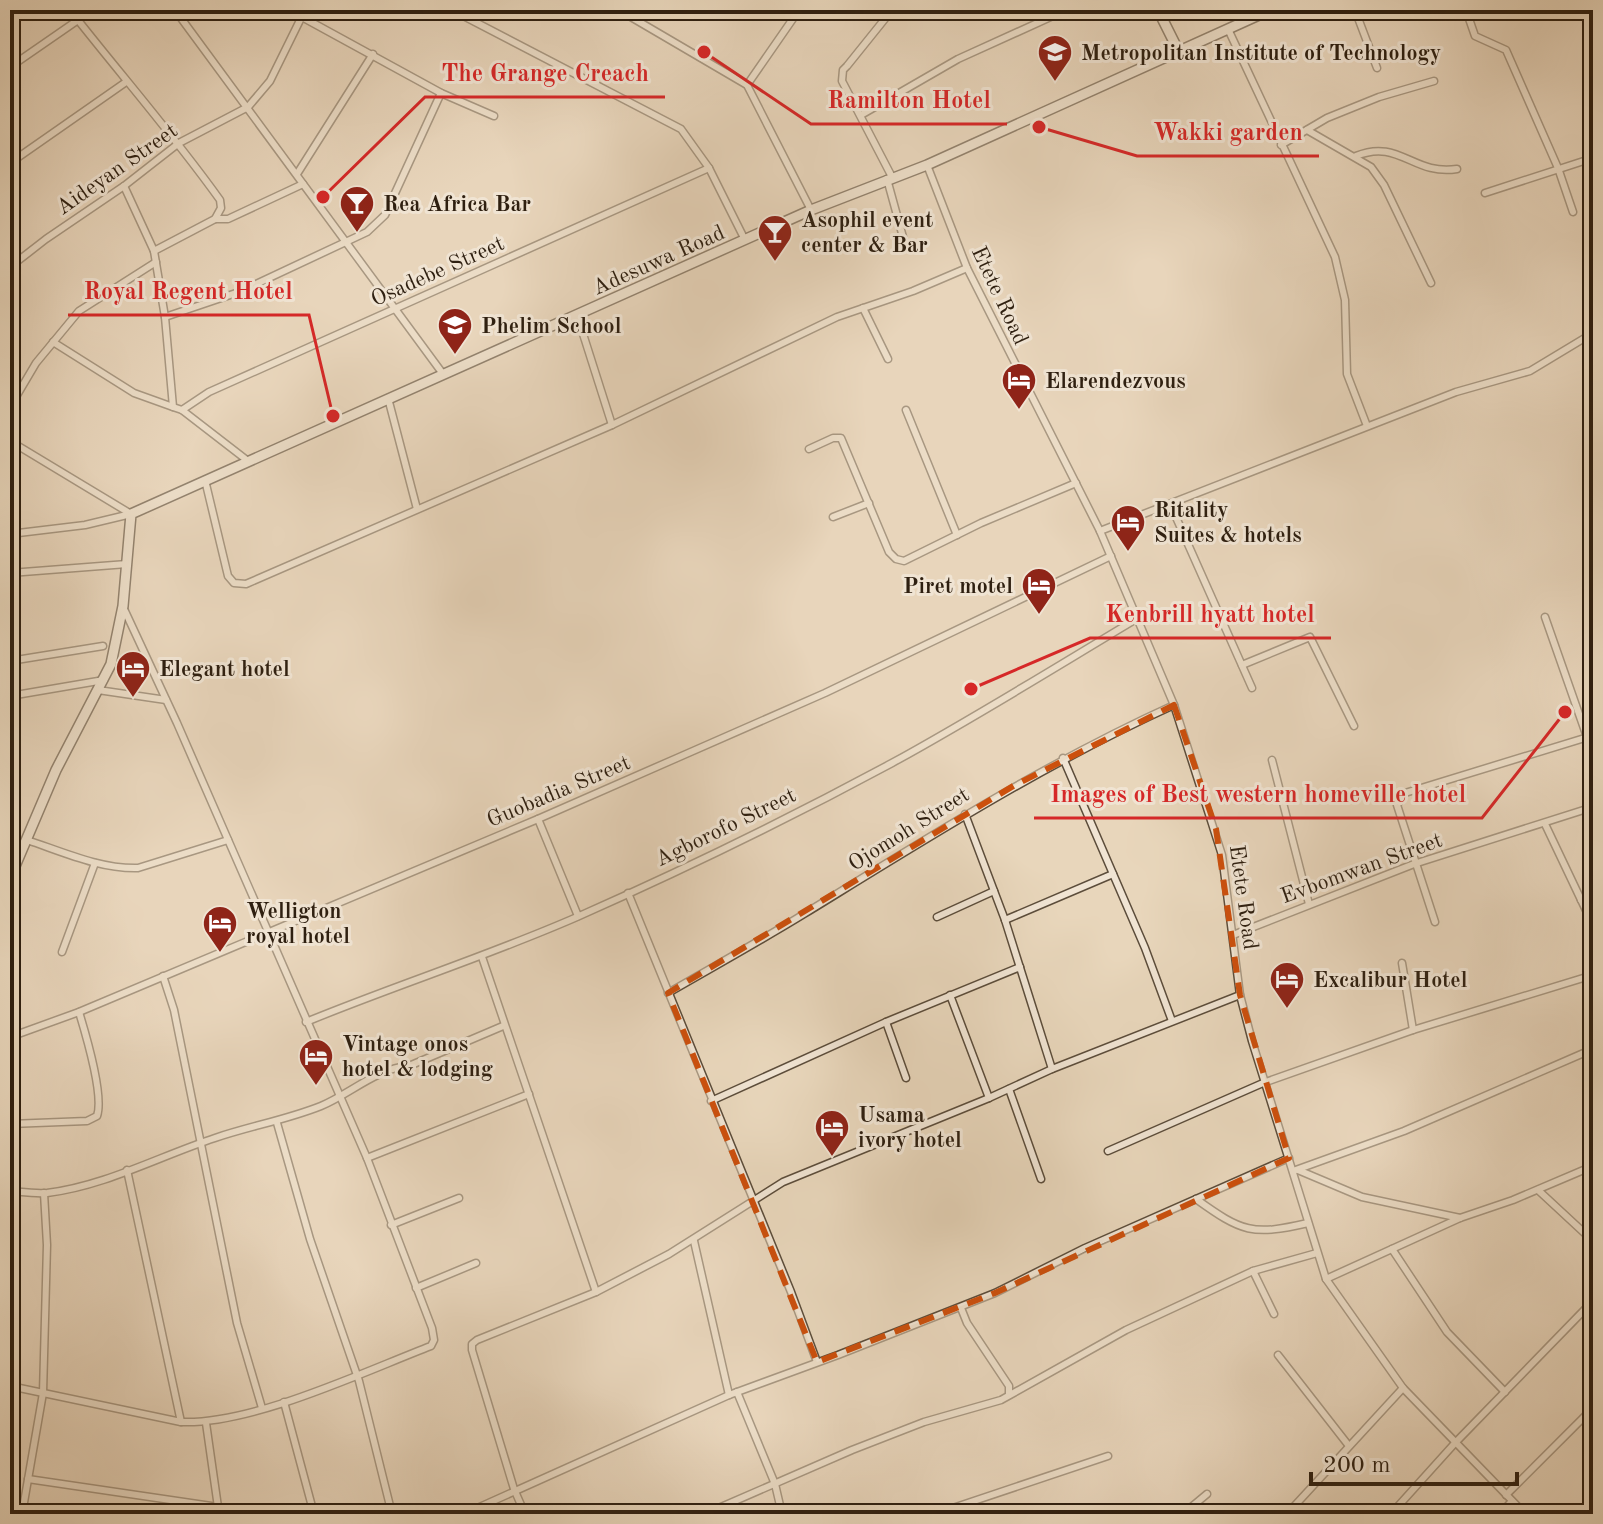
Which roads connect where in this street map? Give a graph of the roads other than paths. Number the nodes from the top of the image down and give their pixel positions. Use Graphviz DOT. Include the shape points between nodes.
graph roads {
  1 [pos="70,10"];
  2 [pos="175,10"];
  3 [pos="452,10"];
  4 [pos="619,10"];
  5 [pos="799,10"];
  6 [pos="892,10"];
  7 [pos="1066,10"];
  8 [pos="1158,10"];
  9 [pos="1270,10"];
  10 [pos="1355,10"];
  11 [pos="1466,10"];
  12 [pos="304,13"];
  13 [pos="78,20"];
  14 [pos="1228,29"];
  15 [pos="1178,50"];
  16 [pos="373,54"];
  17 [pos="10,67"];
  18 [pos="1377,68"];
  19 [pos="1434,81"];
  20 [pos="126,82"];
  21 [pos="747,85"];
  22 [pos="441,93"];
  23 [pos="248,107"];
  24 [pos="861,115"];
  25 [pos="494,116"];
  26 [pos="1307,130"];
  27 [pos="179,143"];
  28 [pos="1281,145"];
  29 [pos="1356,156"];
  30 [pos="1593,158"];
  31 [pos="10,163"];
  32 [pos="927,165"];
  33 [pos="709,168"];
  34 [pos="1558,168"];
  35 [pos="1457,169"];
  36 [pos="297,174"];
  37 [pos="889,178"];
  38 [pos="303,184"];
  39 [pos="124,186"];
  40 [pos="1485,193"];
  41 [pos="811,210"];
  42 [pos="1573,212"];
  43 [pos="215,219"];
  44 [pos="745,240"];
  45 [pos="348,242"];
  46 [pos="906,248"];
  47 [pos="154,251"];
  48 [pos="156,262"];
  49 [pos="10,267"];
  50 [pos="967,268"];
  51 [pos="1431,283"];
  52 [pos="863,308"];
  53 [pos="395,309"];
  54 [pos="577,315"];
  55 [pos="165,317"];
  56 [pos="1593,333"];
  57 [pos="53,342"];
  58 [pos="888,359"];
  59 [pos="443,374"];
  60 [pos="388,398"];
  61 [pos="10,407"];
  62 [pos="173,407"];
  63 [pos="182,410"];
  64 [pos="906,410"];
  65 [pos="612,425"];
  66 [pos="1367,426"];
  67 [pos="10,441"];
  68 [pos="809,449"];
  69 [pos="248,461"];
  70 [pos="205,480"];
  71 [pos="1076,483"];
  72 [pos="869,503"];
  73 [pos="1171,506"];
  74 [pos="417,509"];
  75 [pos="131,514"];
  76 [pos="833,517"];
  77 [pos="1100,531"];
  78 [pos="10,534"];
  79 [pos="957,535"];
  80 [pos="1111,556"];
  81 [pos="127,564"];
  82 [pos="10,573"];
  83 [pos="123,606"];
  84 [pos="1545,617"];
  85 [pos="1138,618"];
  86 [pos="103,646"];
  87 [pos="10,661"];
  88 [pos="1242,665"];
  89 [pos="104,680"];
  90 [pos="1252,688"];
  91 [pos="98,690"];
  92 [pos="10,696"];
  93 [pos="166,700"];
  94 [pos="1174,705"];
  95 [pos="1354,726"];
  96 [pos="1588,737"];
  97 [pos="1593,754"];
  98 [pos="1063,758"];
  99 [pos="1272,760"];
  100 [pos="1593,807"];
  101 [pos="965,814"];
  102 [pos="538,819"];
  103 [pos="1545,824"];
  104 [pos="27,840"];
  105 [pos="228,840"];
  106 [pos="15,853"];
  107 [pos="95,863"];
  108 [pos="1414,864"];
  109 [pos="1113,874"];
  110 [pos="10,878"];
  111 [pos="994,891"];
  112 [pos="628,893"];
  113 [pos="1593,894"];
  114 [pos="1581,900"];
  115 [pos="1309,904"];
  116 [pos="578,916"];
  117 [pos="937,917"];
  118 [pos="1005,920"];
  119 [pos="1435,922"];
  120 [pos="1593,925"];
  121 [pos="267,933"];
  122 [pos="1233,935"];
  123 [pos="62,952"];
  124 [pos="482,957"];
  125 [pos="1402,963"];
  126 [pos="1020,967"];
  127 [pos="1593,975"];
  128 [pos="163,976"];
  129 [pos="668,993"];
  130 [pos="950,995"];
  131 [pos="1240,995"];
  132 [pos="79,1012"];
  133 [pos="1172,1021"];
  134 [pos="306,1022"];
  135 [pos="886,1022"];
  136 [pos="503,1026"];
  137 [pos="1413,1030"];
  138 [pos="10,1037"];
  139 [pos="1593,1049"];
  140 [pos="1052,1069"];
  141 [pos="906,1078"];
  142 [pos="1263,1083"];
  143 [pos="1009,1089"];
  144 [pos="529,1094"];
  145 [pos="339,1095"];
  146 [pos="989,1098"];
  147 [pos="711,1101"];
  148 [pos="277,1123"];
  149 [pos="10,1124"];
  150 [pos="201,1143"];
  151 [pos="1108,1151"];
  152 [pos="367,1158"];
  153 [pos="1289,1158"];
  154 [pos="1593,1166"];
  155 [pos="127,1170"];
  156 [pos="1296,1170"];
  157 [pos="1041,1179"];
  158 [pos="1538,1190"];
  159 [pos="10,1191"];
  160 [pos="44,1193"];
  161 [pos="459,1198"];
  162 [pos="1196,1199"];
  163 [pos="755,1202"];
  164 [pos="1460,1218"];
  165 [pos="1308,1223"];
  166 [pos="391,1225"];
  167 [pos="694,1241"];
  168 [pos="1593,1241"];
  169 [pos="1392,1249"];
  170 [pos="1317,1253"];
  171 [pos="476,1263"];
  172 [pos="1253,1271"];
  173 [pos="1326,1279"];
  174 [pos="416,1288"];
  175 [pos="596,1292"];
  176 [pos="1593,1301"];
  177 [pos="961,1308"];
  178 [pos="1274,1314"];
  179 [pos="1278,1355"];
  180 [pos="817,1362"];
  181 [pos="356,1375"];
  182 [pos="10,1386"];
  183 [pos="1403,1388"];
  184 [pos="737,1392"];
  185 [pos="1505,1392"];
  186 [pos="43,1393"];
  187 [pos="1009,1394"];
  188 [pos="729,1395"];
  189 [pos="284,1402"];
  190 [pos="262,1408"];
  191 [pos="1593,1408"];
  192 [pos="181,1422"];
  193 [pos="206,1423"];
  194 [pos="1455,1443"];
  195 [pos="1349,1446"];
  196 [pos="1108,1456"];
  197 [pos="28,1479"];
  198 [pos="775,1484"];
  199 [pos="514,1489"];
  200 [pos="1207,1494"];
  201 [pos="1506,1495"];
  202 [pos="1512,1501"];
  203 [pos="218,1511"];
  204 [pos="22,1514"];
  205 [pos="314,1514"];
  206 [pos="392,1514"];
  207 [pos="464,1514"];
  208 [pos="525,1514"];
  209 [pos="705,1514"];
  210 [pos="782,1514"];
  211 [pos="935,1514"];
  212 [pos="1183,1514"];
  213 [pos="1287,1514"];
  214 [pos="1391,1514"];
  215 [pos="1500,1514"];
  216 [pos="1525,1514"];
  1 -- 13 [label="street"];
  2 -- 23 [label="street"];
  3 -- 33 [label="street" via="681,129"];
  4 -- 21 [label="street"];
  5 -- 21 [label="street"];
  6 -- 24 [label="street" via="843,70 842,81"];
  7 -- 24 [label="street" via="958,59"];
  8 -- 15 [label="street"];
  9 -- 14 [label="street, Adesuwa Road"];
  10 -- 18 [label="street"];
  11 -- 34 [label="street" via="1475,36 1506,50"];
  12 -- 16 [label="street"];
  12 -- 23 [label="street" via="270,81"];
  13 -- 17 [label="street"];
  13 -- 20 [label="street"];
  14 -- 15 [label="street, Adesuwa Road"];
  14 -- 28 [label="street"];
  15 -- 32 [label="street, Adesuwa Road"];
  16 -- 22 [label="street"];
  16 -- 36 [label="street"];
  19 -- 26 [label="street" via="1379,97"];
  20 -- 27 [label="street"];
  20 -- 31 [label="street"];
  21 -- 41 [label="street"];
  22 -- 25 [label="street"];
  22 -- 45 [label="street" via="385,215"];
  23 -- 27 [label="street, Aideyan Street"];
  23 -- 36 [label="street"];
  24 -- 37 [label="street"];
  26 -- 28 [label="street"];
  26 -- 29 [label="street"];
  27 -- 39 [label="street, Aideyan Street"];
  27 -- 43 [label="street" via="220,200"];
  28 -- 66 [label="street" via="1335,257 1347,323 1347,374"];
  29 -- 35 [label="street" via="1391,151 1421,167"];
  29 -- 51 [label="street" via="1384,185"];
  30 -- 34 [label="street"];
  32 -- 37 [label="street, Adesuwa Road"];
  32 -- 50 [label="street, Etete Road"];
  33 -- 44 [label="street"];
  33 -- 53 [label="street, Osadebe Street"];
  34 -- 40 [label="street"];
  34 -- 42 [label="street"];
  36 -- 38 [label="street"];
  37 -- 41 [label="street, Adesuwa Road"];
  37 -- 46 [label="street"];
  38 -- 43 [label="street" via="228,219"];
  38 -- 45 [label="street"];
  39 -- 47 [label="street"];
  39 -- 49 [label="street, Aideyan Street"];
  41 -- 44 [label="street, Adesuwa Road"];
  43 -- 47 [label="street"];
  44 -- 54 [label="street, Adesuwa Road"];
  45 -- 53 [label="street"];
  45 -- 55 [label="street" via="239,292"];
  47 -- 48 [label="street"];
  48 -- 55 [label="street"];
  48 -- 57 [label="street" via="79,311"];
  50 -- 52 [label="street"];
  50 -- 71 [label="street, Etete Road"];
  52 -- 58 [label="street"];
  52 -- 65 [label="street"];
  53 -- 59 [label="street"];
  53 -- 63 [label="street, Osadebe Street" via="209,392"];
  54 -- 59 [label="street, Adesuwa Road"];
  54 -- 65 [label="street"];
  55 -- 62 [label="street"];
  56 -- 66 [label="street" via="1530,371"];
  57 -- 61 [label="street"];
  57 -- 62 [label="street" via="134,393"];
  59 -- 60 [label="street, Adesuwa Road"];
  60 -- 69 [label="street, Adesuwa Road"];
  60 -- 74 [label="street"];
  62 -- 63 [label="street"];
  63 -- 69 [label="street"];
  64 -- 79 [label="street"];
  65 -- 74 [label="street"];
  66 -- 73 [label="street"];
  67 -- 75 [label="street"];
  68 -- 72 [label="street" via="841,438"];
  69 -- 70 [label="street, Adesuwa Road"];
  70 -- 74 [label="street" via="228,576 239,585"];
  70 -- 75 [label="street, Adesuwa Road"];
  71 -- 77 [label="street, Etete Road"];
  71 -- 79 [label="street"];
  72 -- 76 [label="street"];
  72 -- 79 [label="street" via="896,559 904,561"];
  73 -- 77 [label="street"];
  73 -- 88 [label="street"];
  75 -- 78 [label="street, Adesuwa Road"];
  75 -- 81 [label="street"];
  77 -- 80 [label="street, Etete Road"];
  80 -- 85 [label="street, Etete Road"];
  80 -- 102 [label="street, Guobadia Street" via="825,693"];
  81 -- 82 [label="street"];
  81 -- 83 [label="street"];
  83 -- 89 [label="street"];
  83 -- 93 [label="street"];
  84 -- 96 [label="street"];
  85 -- 94 [label="street, Etete Road"];
  85 -- 112 [label="street, Agborofo Street" via="892,763"];
  86 -- 87 [label="street"];
  88 -- 90 [label="street"];
  88 -- 95 [label="street" via="1310,637"];
  89 -- 91 [label="street"];
  89 -- 92 [label="street"];
  91 -- 93 [label="street"];
  91 -- 104 [label="street"];
  93 -- 105 [label="street"];
  94 -- 98 [label="street, Ojomoh Street"];
  94 -- 122 [label="street, Etete Road" via="1216,829"];
  96 -- 97 [label="street"];
  96 -- 108 [label="street" via="1405,793 1397,805"];
  98 -- 101 [label="street, Ojomoh Street"];
  98 -- 109 [label="street"];
  99 -- 115 [label="street"];
  100 -- 103 [label="street, Evbomwan Street"];
  101 -- 111 [label="street"];
  101 -- 129 [label="street, Ojomoh Street"];
  102 -- 116 [label="street"];
  102 -- 121 [label="street, Guobadia Street"];
  103 -- 108 [label="street, Evbomwan Street"];
  103 -- 114 [label="street"];
  104 -- 106 [label="street"];
  104 -- 107 [label="street"];
  105 -- 107 [label="street" via="138,868"];
  105 -- 121 [label="street"];
  106 -- 110 [label="street"];
  107 -- 123 [label="street"];
  108 -- 115 [label="street, Evbomwan Street"];
  108 -- 119 [label="street"];
  109 -- 118 [label="street"];
  109 -- 133 [label="street"];
  111 -- 117 [label="street"];
  111 -- 118 [label="street"];
  112 -- 116 [label="street, Agborofo Street"];
  112 -- 129 [label="street"];
  113 -- 114 [label="street"];
  114 -- 120 [label="street"];
  115 -- 122 [label="street, Evbomwan Street"];
  116 -- 124 [label="street, Agborofo Street"];
  118 -- 126 [label="street"];
  121 -- 128 [label="street, Guobadia Street"];
  121 -- 134 [label="street"];
  122 -- 131 [label="street, Etete Road"];
  124 -- 134 [label="street, Agborofo Street"];
  124 -- 136 [label="street"];
  125 -- 137 [label="street"];
  126 -- 130 [label="street"];
  126 -- 140 [label="street"];
  127 -- 137 [label="street"];
  128 -- 132 [label="street, Guobadia Street"];
  128 -- 150 [label="street"];
  129 -- 147 [label="street"];
  130 -- 135 [label="street"];
  130 -- 146 [label="street"];
  131 -- 133 [label="street"];
  131 -- 142 [label="street, Etete Road"];
  132 -- 138 [label="street, Guobadia Street"];
  132 -- 149 [label="street" via="99,1104 97,1116 87,1121"];
  133 -- 140 [label="street"];
  134 -- 145 [label="street"];
  135 -- 141 [label="street"];
  135 -- 147 [label="street"];
  136 -- 144 [label="street"];
  136 -- 145 [label="street"];
  137 -- 142 [label="street"];
  139 -- 156 [label="street" via="1404,1131"];
  140 -- 143 [label="street"];
  142 -- 151 [label="street"];
  142 -- 153 [label="street, Etete Road"];
  143 -- 146 [label="street"];
  143 -- 157 [label="street"];
  144 -- 152 [label="street"];
  144 -- 175 [label="street"];
  145 -- 148 [label="street"];
  145 -- 152 [label="street"];
  146 -- 163 [label="street" via="783,1182"];
  147 -- 163 [label="street"];
  148 -- 150 [label="street"];
  148 -- 181 [label="street"];
  150 -- 155 [label="street"];
  150 -- 190 [label="street" via="237,1323"];
  152 -- 166 [label="street"];
  153 -- 156 [label="street, Etete Road"];
  153 -- 162 [label="street"];
  154 -- 158 [label="street"];
  155 -- 160 [label="street"];
  155 -- 192 [label="street"];
  156 -- 164 [label="street" via="1362,1197"];
  156 -- 165 [label="street, Etete Road"];
  158 -- 164 [label="street"];
  158 -- 168 [label="street"];
  159 -- 160 [label="street"];
  160 -- 186 [label="street"];
  161 -- 166 [label="street"];
  162 -- 165 [label="street" via="1224,1219 1258,1232"];
  162 -- 177 [label="street"];
  163 -- 167 [label="street"];
  163 -- 180 [label="street"];
  164 -- 169 [label="street"];
  165 -- 170 [label="street, Etete Road"];
  166 -- 174 [label="street"];
  167 -- 175 [label="street"];
  167 -- 188 [label="street"];
  169 -- 173 [label="street"];
  169 -- 185 [label="street" via="1447,1332"];
  170 -- 172 [label="street"];
  170 -- 173 [label="street, Etete Road"];
  171 -- 174 [label="street"];
  172 -- 178 [label="street"];
  172 -- 187 [label="street" via="1126,1330"];
  173 -- 183 [label="street, Etete Road"];
  174 -- 181 [label="street" via="432,1328 431,1346"];
  175 -- 199 [label="street" via="472,1344"];
  176 -- 185 [label="street"];
  177 -- 180 [label="street"];
  177 -- 187 [label="street"];
  179 -- 195 [label="street"];
  180 -- 184 [label="street"];
  181 -- 189 [label="street"];
  181 -- 206 [label="street"];
  182 -- 186 [label="street"];
  183 -- 194 [label="street, Etete Road"];
  183 -- 195 [label="street"];
  184 -- 188 [label="street"];
  184 -- 198 [label="street"];
  185 -- 194 [label="street"];
  186 -- 192 [label="street"];
  186 -- 197 [label="street"];
  187 -- 198 [label="street" via="924,1422"];
  188 -- 199 [label="street"];
  189 -- 190 [label="street"];
  189 -- 205 [label="street"];
  190 -- 193 [label="street"];
  191 -- 201 [label="street"];
  192 -- 193 [label="street"];
  193 -- 203 [label="street"];
  194 -- 201 [label="street, Etete Road"];
  194 -- 214 [label="street"];
  195 -- 213 [label="street"];
  196 -- 211 [label="street"];
  197 -- 203 [label="street"];
  197 -- 204 [label="street"];
  198 -- 209 [label="street"];
  198 -- 210 [label="street"];
  199 -- 207 [label="street"];
  199 -- 208 [label="street"];
  200 -- 212 [label="street"];
  201 -- 202 [label="street, Etete Road"];
  202 -- 215 [label="street"];
  202 -- 216 [label="street, Etete Road"];
}
